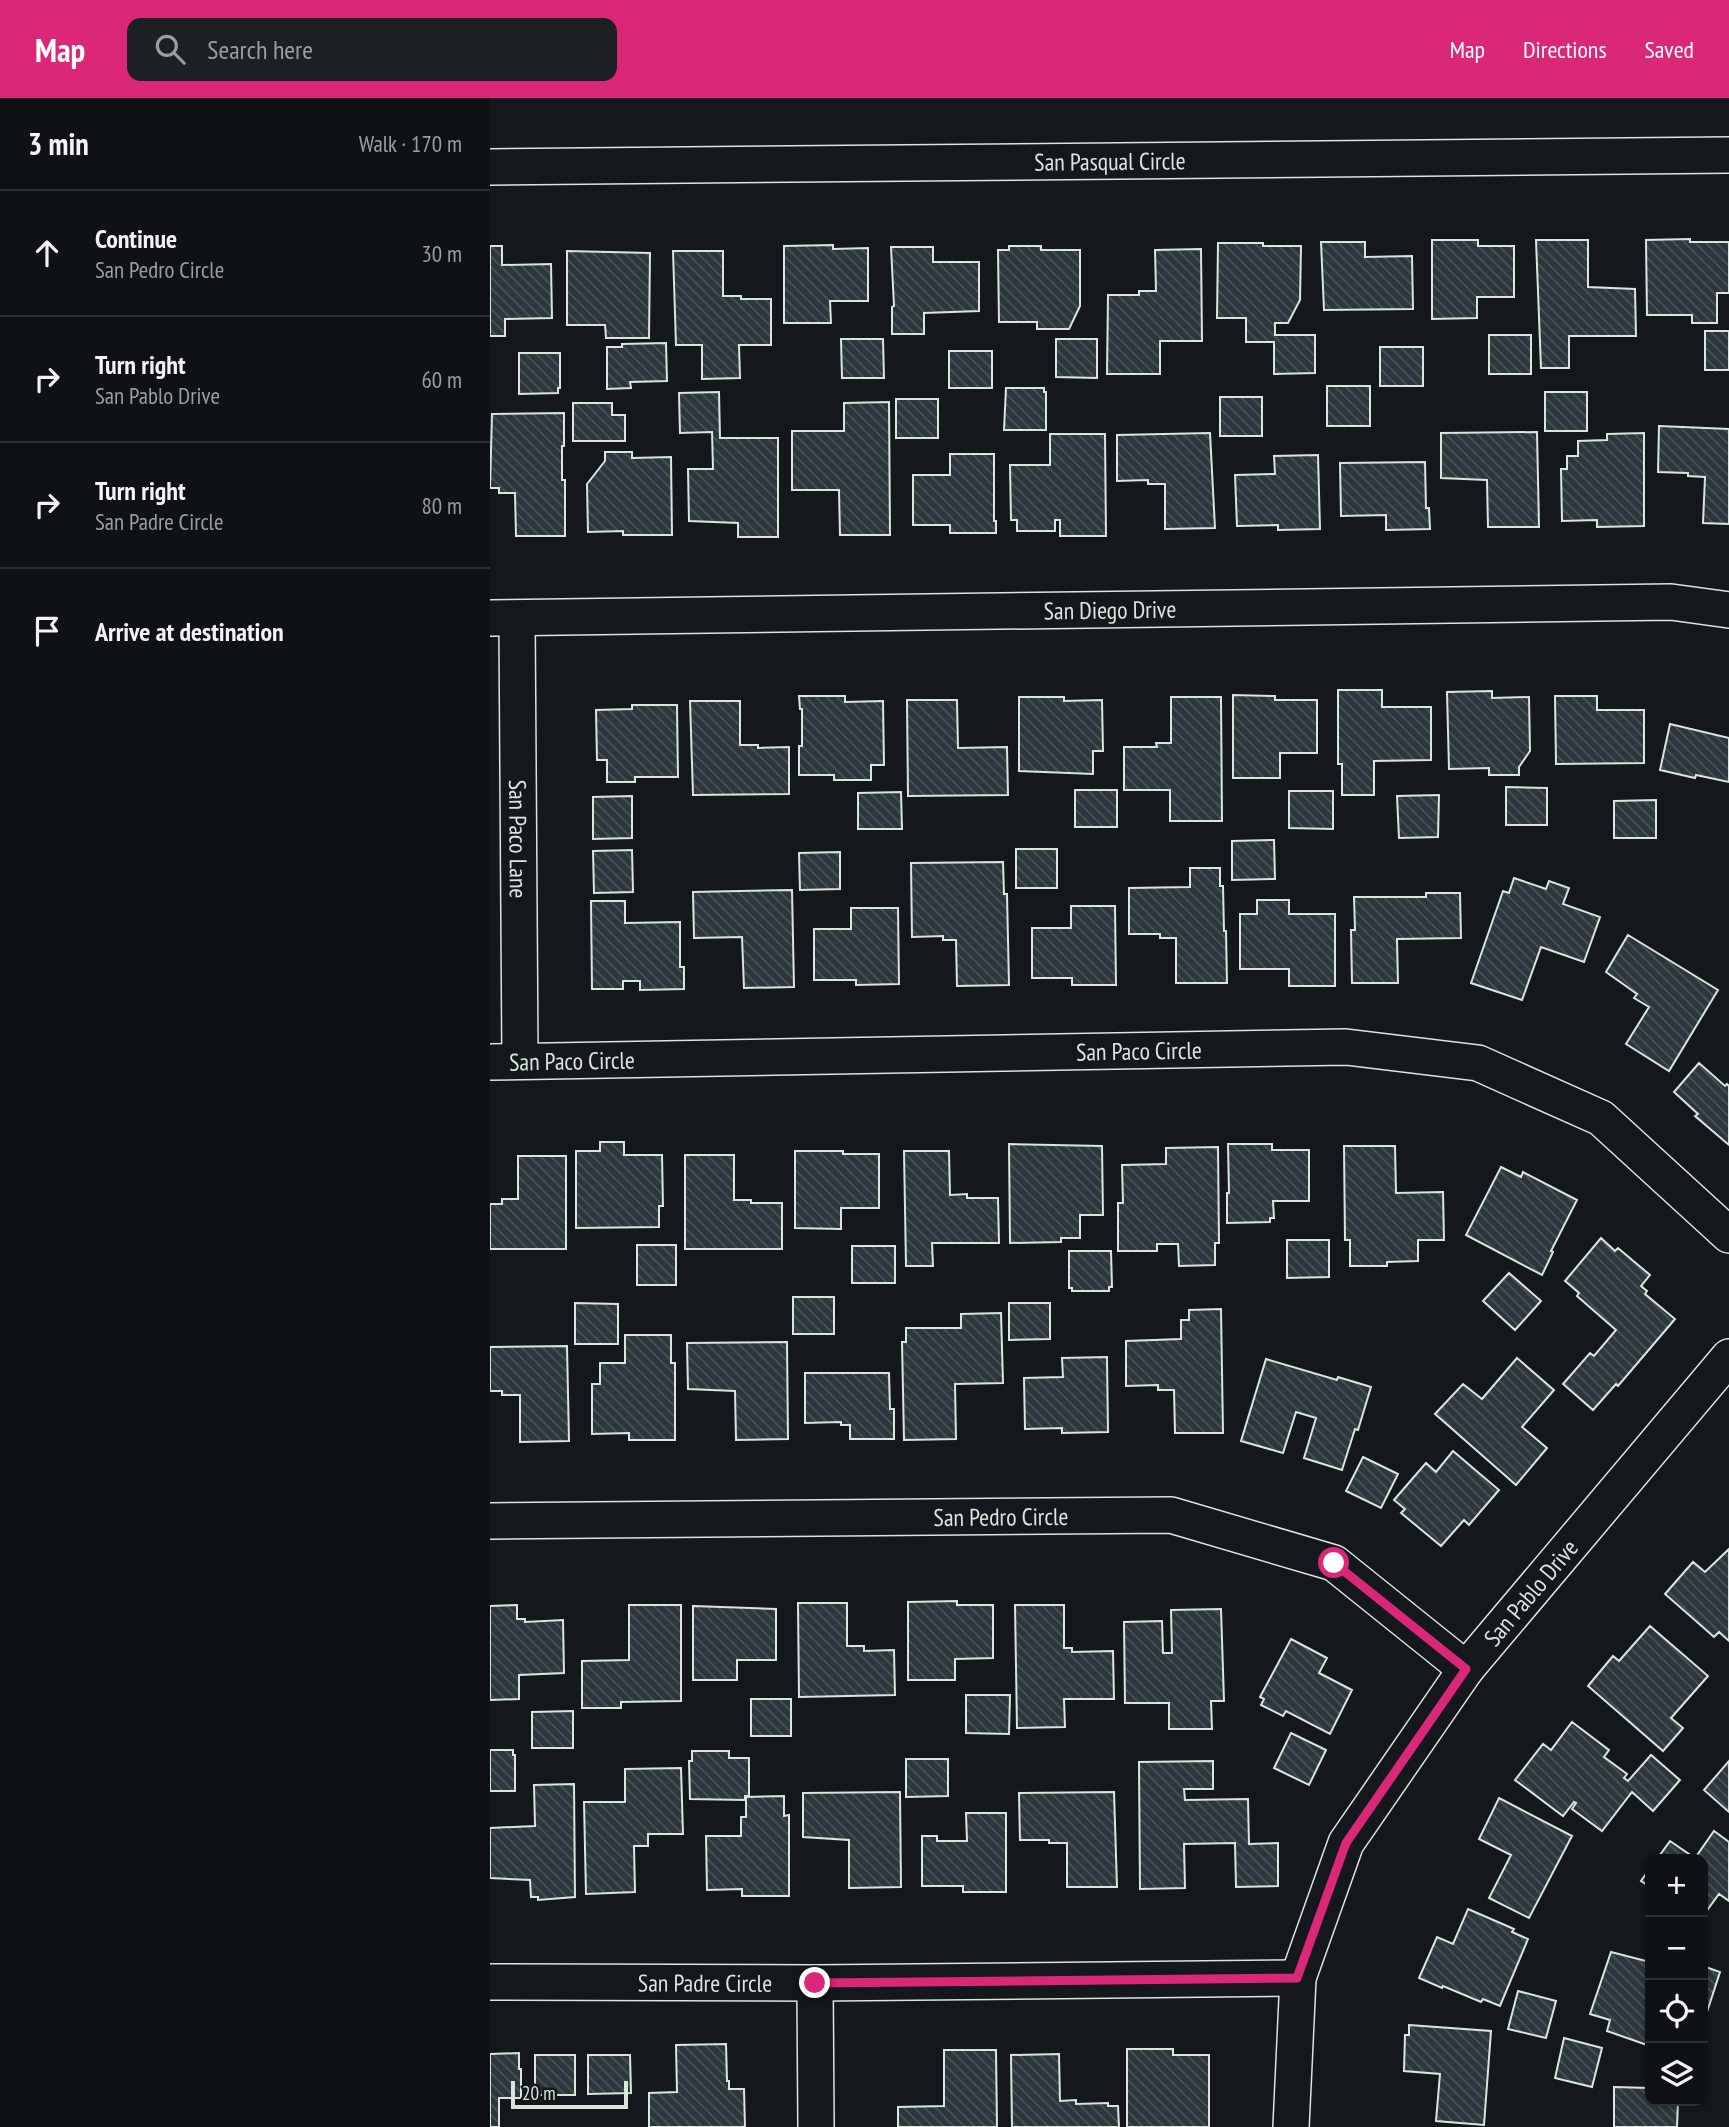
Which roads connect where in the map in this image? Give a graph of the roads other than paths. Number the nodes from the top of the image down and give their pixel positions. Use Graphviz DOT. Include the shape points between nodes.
graph roads {
  1 [pos="1729,155"];
  2 [pos="490,167"];
  3 [pos="1729,610"];
  4 [pos="503,618"];
  5 [pos="505,1062"];
  6 [pos="1729,1235"];
  7 [pos="1729,1357"];
  8 [pos="490,1521"];
  9 [pos="1466,1669"];
  10 [pos="1297,1978"];
  11 [pos="490,1982"];
  12 [pos="815,1983"];
  13 [pos="816,2127"];
  14 [pos="1291,2127"];
  1 -- 2 [label="street, San Pasqual Circle"];
  3 -- 4 [label="street, San Diego Drive" via="1671,602"];
  4 -- 5 [label="street, San Paco Lane"];
  5 -- 6 [label="street, San Paco Circle" via="1346,1047 1478,1063 1601,1118"];
  7 -- 9 [label="street, San Pablo Drive"];
  8 -- 9 [label="street, San Pedro Circle" via="1171,1515 1334,1563"];
  9 -- 10 [label="street, San Pablo Drive" via="1346,1843"];
  10 -- 12 [label="street, San Padre Circle"];
  10 -- 14 [label="street, San Pablo Drive"];
  11 -- 12 [label="street, San Padre Circle"];
  12 -- 13 [label="street"];
}
